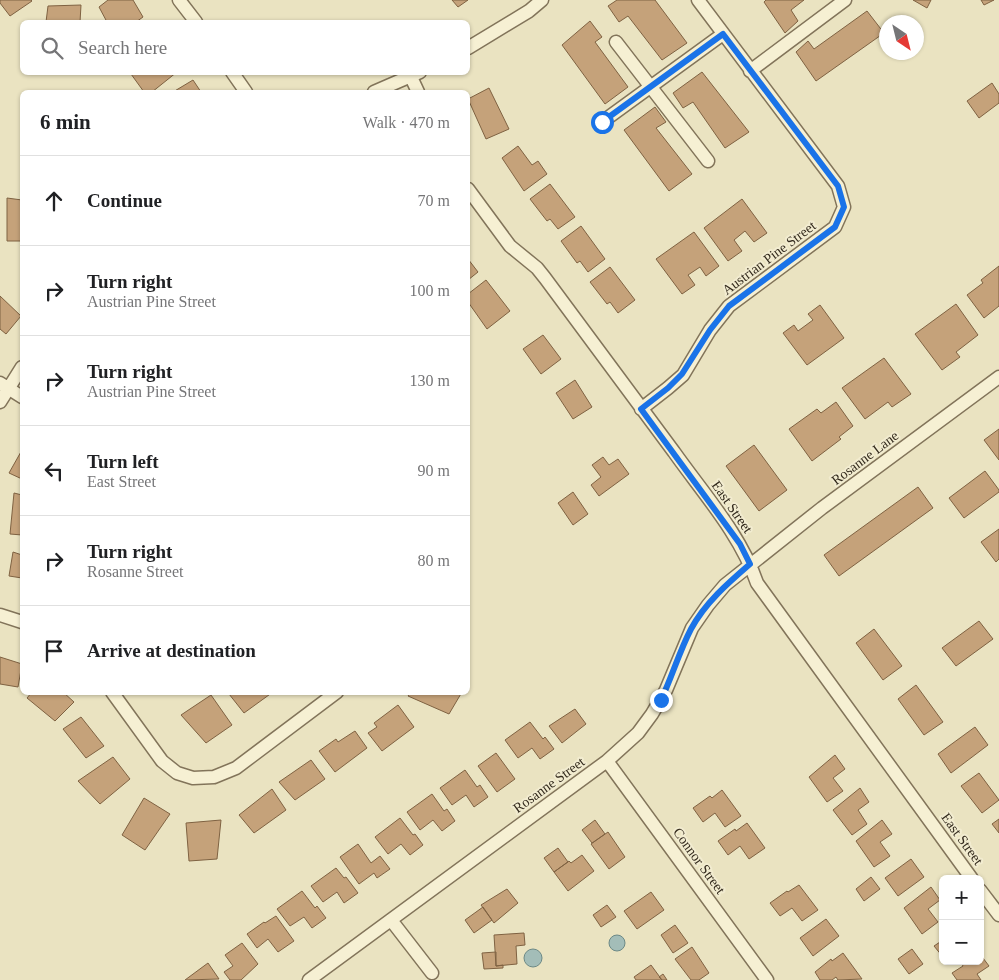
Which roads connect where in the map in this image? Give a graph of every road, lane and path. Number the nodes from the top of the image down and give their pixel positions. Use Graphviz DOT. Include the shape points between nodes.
graph roads {
  1 [pos="179,0"];
  2 [pos="542,0"];
  3 [pos="698,0"];
  4 [pos="845,0"];
  5 [pos="194,20"];
  6 [pos="723,34"];
  7 [pos="616,42"];
  8 [pos="470,47"];
  9 [pos="750,71"];
  10 [pos="234,75"];
  11 [pos="414,75"];
  12 [pos="416,75"];
  13 [pos="650,87"];
  14 [pos="245,90"];
  15 [pos="379,90"];
  16 [pos="418,90"];
  17 [pos="602,122"];
  18 [pos="708,161"];
  19 [pos="470,192"];
  20 [pos="20,369"];
  21 [pos="999,377"];
  22 [pos="4,386"];
  23 [pos="20,396"];
  24 [pos="0,402"];
  25 [pos="641,409"];
  26 [pos="750,564"];
  27 [pos="0,615"];
  28 [pos="20,621"];
  29 [pos="114,695"];
  30 [pos="333,695"];
  31 [pos="607,760"];
  32 [pos="969,875"];
  33 [pos="984,895"];
  34 [pos="999,915"];
  35 [pos="391,920"];
  36 [pos="432,973"];
  37 [pos="309,980"];
  38 [pos="768,980"];
  1 -- 5 [label="street"];
  2 -- 8 [label="street"];
  3 -- 6 [label="street, Austrian Pine Street"];
  4 -- 9 [label="street"];
  6 -- 9 [label="street, Austrian Pine Street"];
  6 -- 13 [label="street"];
  7 -- 13 [label="street"];
  9 -- 25 [label="street, Austrian Pine Street" via="838,186 844,207 835,227 729,306 682,374"];
  10 -- 14 [label="street"];
  11 -- 15 [label="street"];
  12 -- 16 [label="street"];
  13 -- 17 [label="street"];
  13 -- 18 [label="street"];
  19 -- 25 [label="street, East Street" via="510,246 545,278"];
  20 -- 22 [label="street"];
  21 -- 26 [label="street, Rosanne Lane"];
  22 -- 23 [label="street"];
  22 -- 24 [label="street"];
  25 -- 26 [label="street, East Street" via="735,536"];
  26 -- 31 [label="street, Rosanne Street" via="725,585 701,614 661,700 638,734"];
  26 -- 32 [label="street, East Street" via="757,583"];
  27 -- 28 [label="street"];
  29 -- 30 [label="street" via="162,761 177,773 193,778 214,777 236,768"];
  31 -- 35 [label="street, Rosanne Street"];
  31 -- 38 [label="street, Connor Street"];
  33 -- 34 [label="street"];
  35 -- 36 [label="street"];
  35 -- 37 [label="street, Rosanne Street"];
}
